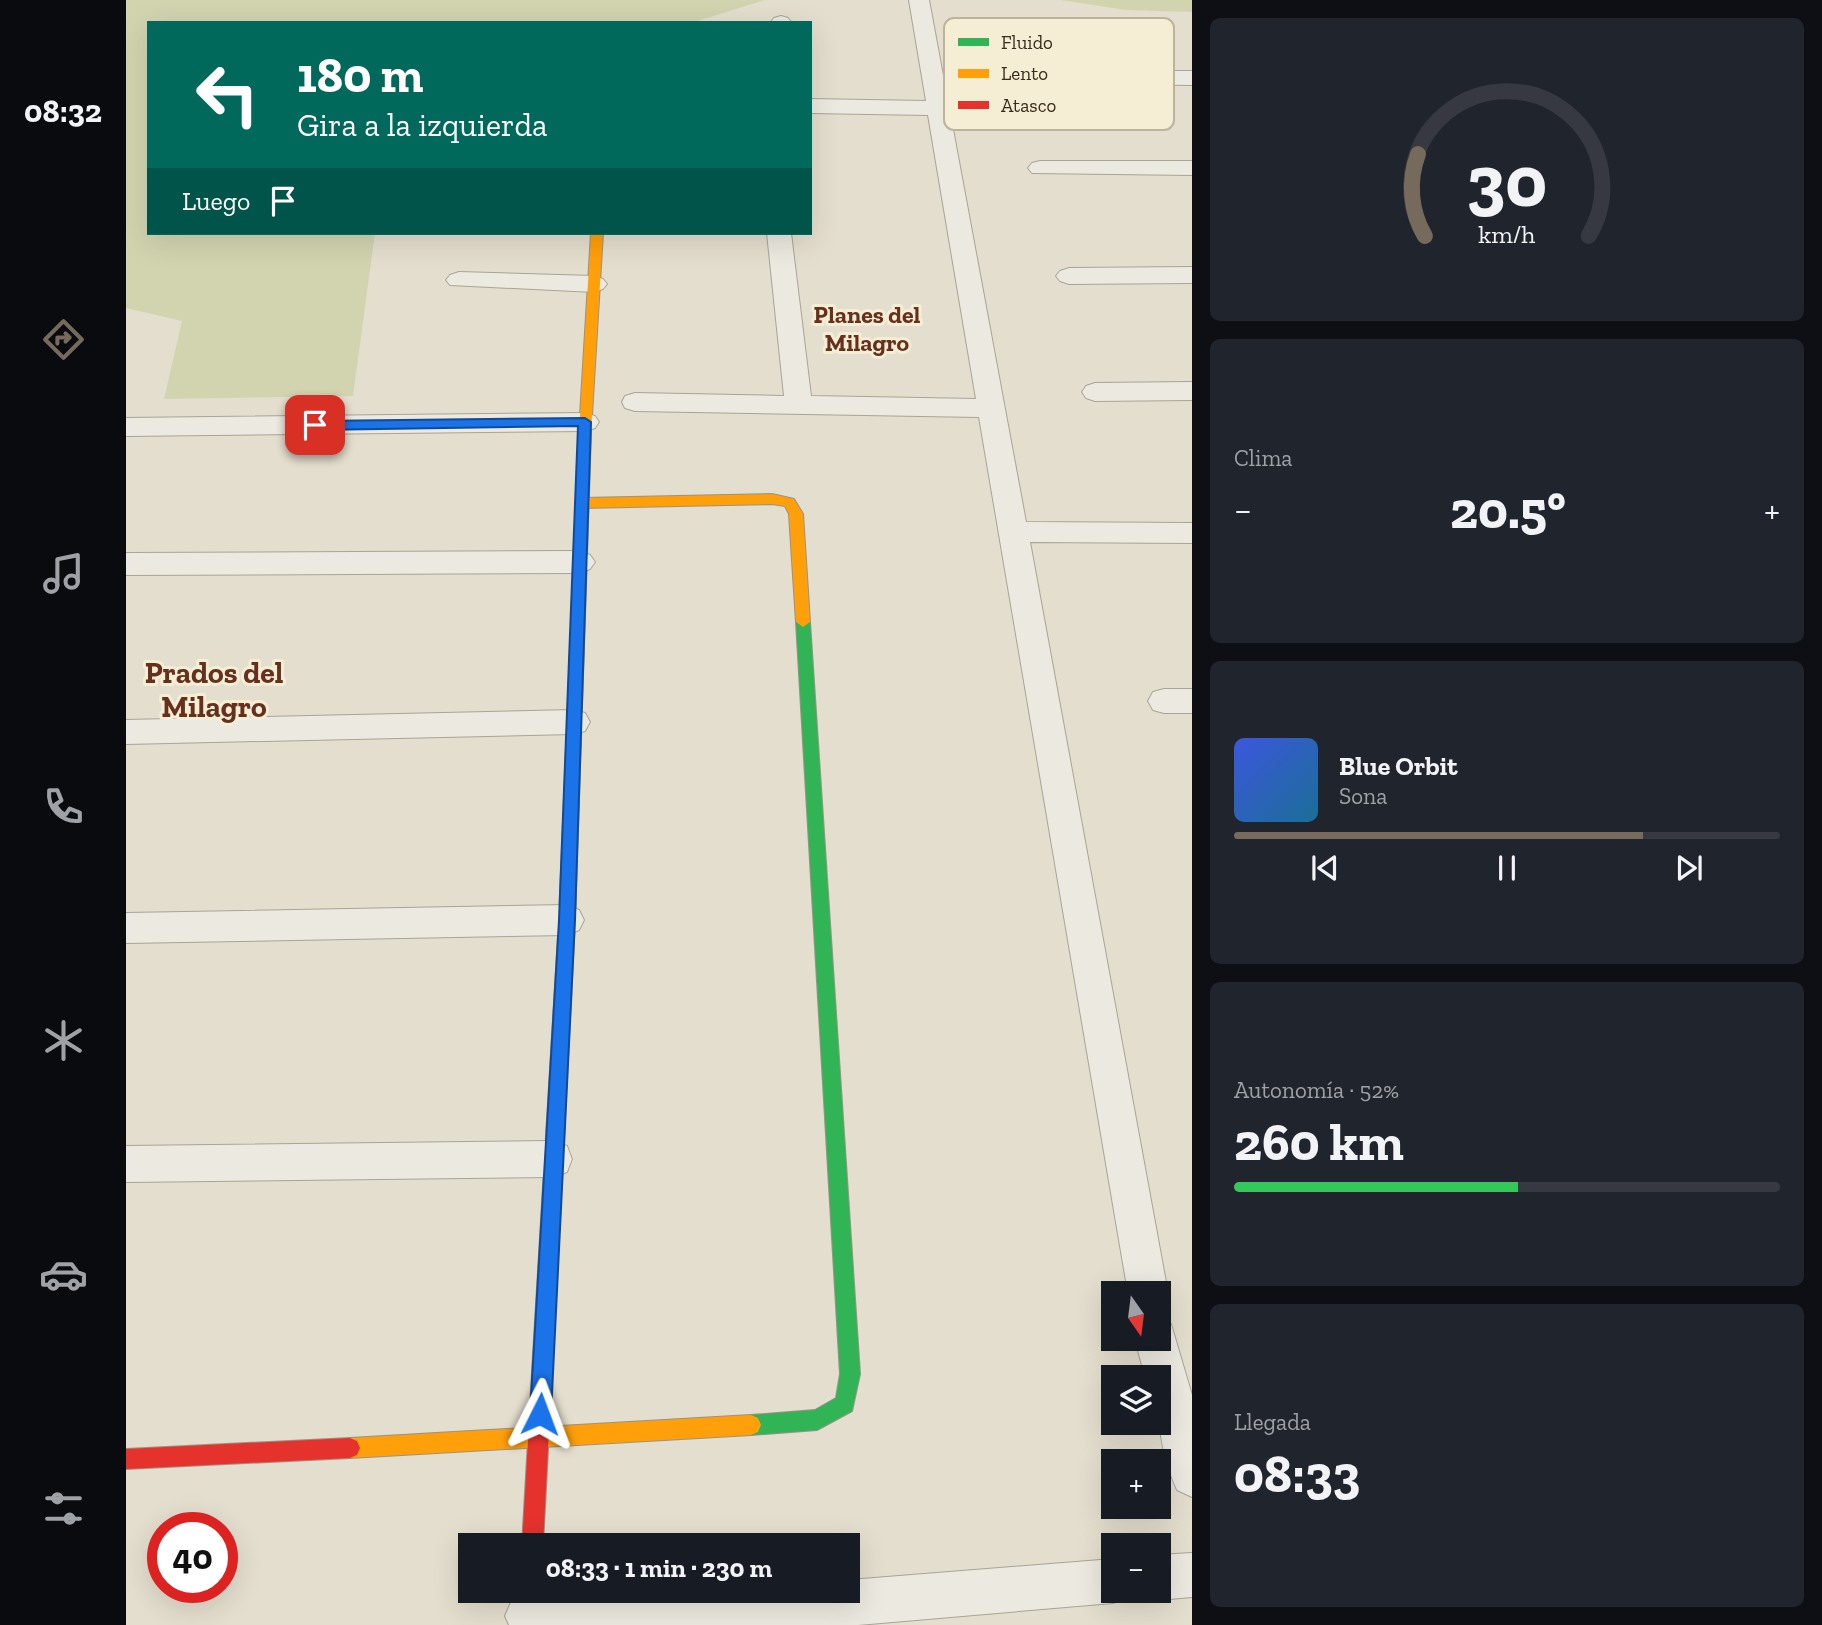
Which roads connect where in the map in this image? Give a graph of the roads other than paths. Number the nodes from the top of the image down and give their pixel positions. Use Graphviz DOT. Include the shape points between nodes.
graph roads {
  1 [pos="919,0"];
  2 [pos="1174,78"];
  3 [pos="1192,78"];
  4 [pos="812,106"];
  5 [pos="939,108"];
  6 [pos="1040,168"];
  7 [pos="1192,168"];
  8 [pos="597,235"];
  9 [pos="779,235"];
  10 [pos="1192,275"];
  11 [pos="1069,276"];
  12 [pos="458,280"];
  13 [pos="594,284"];
  14 [pos="1192,391"];
  15 [pos="1095,392"];
  16 [pos="635,402"];
  17 [pos="799,404"];
  18 [pos="989,408"];
  19 [pos="585,422"];
  20 [pos="126,427"];
  21 [pos="582,503"];
  22 [pos="1011,532"];
  23 [pos="1192,533"];
  24 [pos="580,562"];
  25 [pos="126,564"];
  26 [pos="574,722"];
  27 [pos="126,732"];
  28 [pos="567,920"];
  29 [pos="126,928"];
  30 [pos="552,1159"];
  31 [pos="126,1164"];
  32 [pos="1146,1281"];
  33 [pos="1159,1351"];
  34 [pos="539,1440"];
  35 [pos="126,1459"];
  36 [pos="1192,1475"];
  37 [pos="533,1533"];
  38 [pos="1192,1575"];
  39 [pos="1171,1577"];
  40 [pos="1101,1582"];
  41 [pos="528,1611"];
  42 [pos="839,1614"];
  1 -- 5 [label="street"];
  2 -- 3 [label="street"];
  4 -- 5 [label="street"];
  5 -- 18 [label="street"];
  6 -- 7 [label="street"];
  8 -- 13 [label="street"];
  9 -- 17 [label="street"];
  10 -- 11 [label="street"];
  12 -- 13 [label="street"];
  13 -- 19 [label="street"];
  14 -- 15 [label="street"];
  16 -- 17 [label="street"];
  17 -- 18 [label="street"];
  18 -- 22 [label="street"];
  19 -- 20 [label="street"];
  19 -- 21 [label="street"];
  21 -- 24 [label="street"];
  21 -- 34 [label="street" via="772,499 789,502 796,514 850,1374 845,1404 817,1420"];
  22 -- 23 [label="street"];
  22 -- 32 [label="street"];
  24 -- 25 [label="street"];
  24 -- 26 [label="street"];
  26 -- 27 [label="street"];
  26 -- 28 [label="street"];
  28 -- 29 [label="street"];
  28 -- 30 [label="street"];
  30 -- 31 [label="street"];
  30 -- 34 [label="street"];
  33 -- 36 [label="street"];
  34 -- 35 [label="street"];
  34 -- 37 [label="street"];
  38 -- 39 [label="street"];
  40 -- 42 [label="street"];
  41 -- 42 [label="street"];
}
